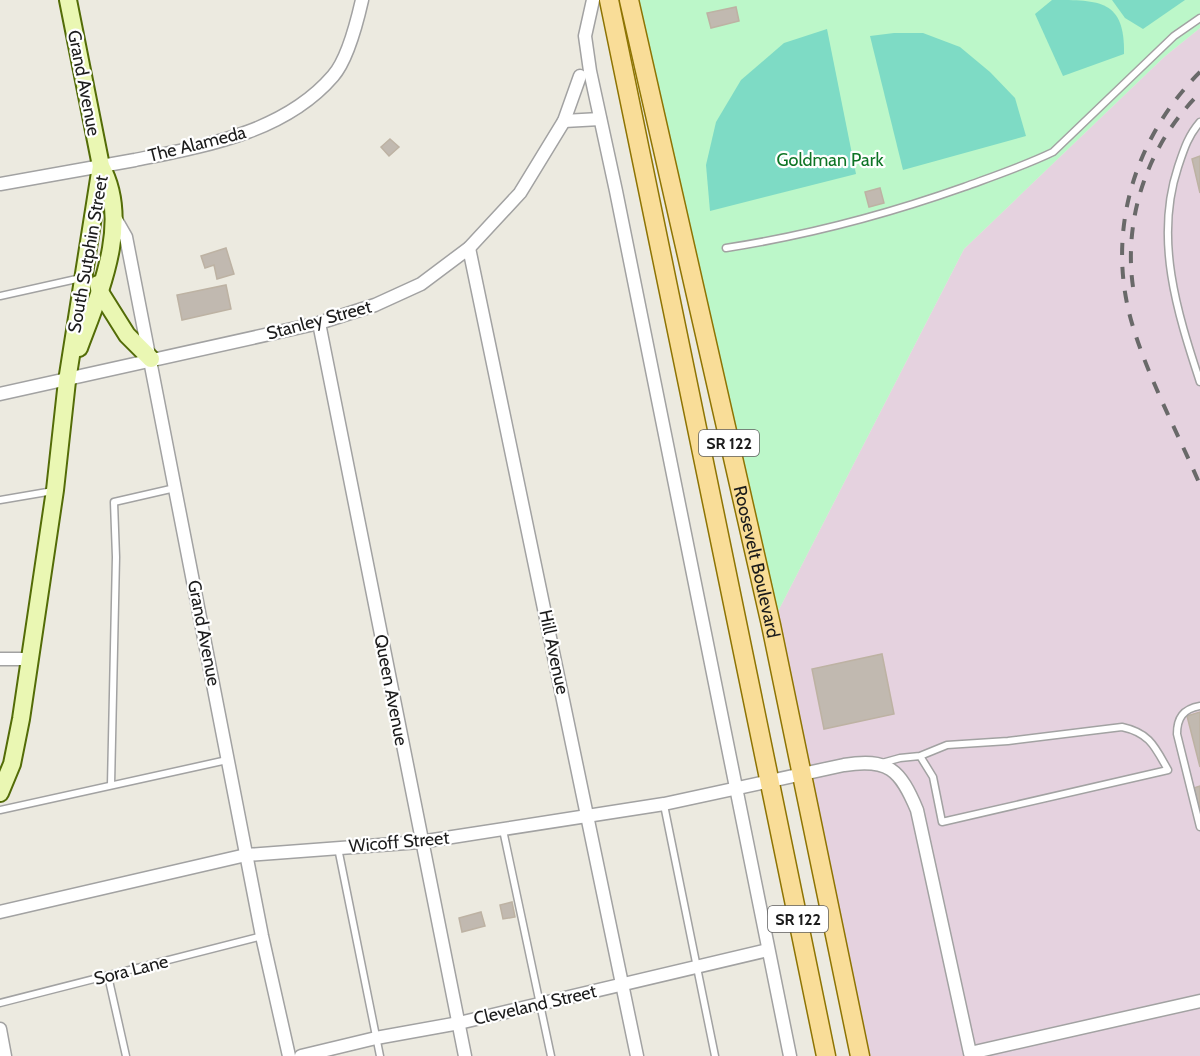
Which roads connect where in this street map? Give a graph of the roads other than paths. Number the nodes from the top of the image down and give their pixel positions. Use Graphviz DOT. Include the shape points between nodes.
graph roads {
  1 [pos="68,0"];
  2 [pos="362,0"];
  3 [pos="593,0"];
  4 [pos="609,0"];
  5 [pos="629,0"];
  6 [pos="1200,18"];
  7 [pos="580,76"];
  8 [pos="600,119"];
  9 [pos="564,121"];
  10 [pos="1200,122"];
  11 [pos="101,166"];
  12 [pos="0,184"];
  13 [pos="112,213"];
  14 [pos="469,248"];
  15 [pos="726,248"];
  16 [pos="86,260"];
  17 [pos="83,278"];
  18 [pos="99,292"];
  19 [pos="0,296"];
  20 [pos="319,323"];
  21 [pos="151,359"];
  22 [pos="67,381"];
  23 [pos="1200,382"];
  24 [pos="0,394"];
  25 [pos="176,488"];
  26 [pos="55,490"];
  27 [pos="0,500"];
  28 [pos="0,659"];
  29 [pos="30,659"];
  30 [pos="1200,706"];
  31 [pos="920,756"];
  32 [pos="228,760"];
  33 [pos="881,763"];
  34 [pos="800,775"];
  35 [pos="771,781"];
  36 [pos="111,785"];
  37 [pos="736,790"];
  38 [pos="0,793"];
  39 [pos="664,804"];
  40 [pos="0,810"];
  41 [pos="587,815"];
  42 [pos="1200,827"];
  43 [pos="503,830"];
  44 [pos="420,842"];
  45 [pos="338,847"];
  46 [pos="246,855"];
  47 [pos="0,912"];
  48 [pos="262,936"];
  49 [pos="768,950"];
  50 [pos="696,967"];
  51 [pos="108,976"];
  52 [pos="622,984"];
  53 [pos="1200,1001"];
  54 [pos="0,1003"];
  55 [pos="540,1003"];
  56 [pos="459,1023"];
  57 [pos="0,1029"];
  58 [pos="376,1038"];
  59 [pos="5,1056"];
  60 [pos="126,1056"];
  61 [pos="289,1056"];
  62 [pos="301,1056"];
  63 [pos="380,1056"];
  64 [pos="465,1056"];
  65 [pos="551,1056"];
  66 [pos="637,1056"];
  67 [pos="715,1056"];
  68 [pos="790,1056"];
  69 [pos="826,1056"];
  70 [pos="860,1056"];
  1 -- 11 [label="street, Grand Avenue"];
  2 -- 11 [label="street, The Alameda" via="356,29 334,75 299,106 258,128 209,145"];
  3 -- 8 [label="street" via="585,36"];
  4 -- 35 [label="main road, Roosevelt Boulevard / SR 122"];
  5 -- 34 [label="main road, Roosevelt Boulevard / SR 122" via="771,625"];
  6 -- 15 [label="lane" via="1174,36 1053,152 1030,164 890,213 794,237"];
  7 -- 9 [label="street, Stanley Street"];
  8 -- 9 [label="street"];
  8 -- 37 [label="street"];
  9 -- 14 [label="street, Stanley Street" via="520,193"];
  10 -- 23 [label="lane" via="1188,136 1169,194 1167,254 1181,325"];
  11 -- 12 [label="street, The Alameda"];
  11 -- 13 [label="street, South Sutphin Street" via="110,183"];
  11 -- 16 [label="street, South Sutphin Street"];
  13 -- 18 [label="street, South Sutphin Street" via="112,245"];
  13 -- 21 [label="street, Grand Avenue" via="126,237"];
  14 -- 20 [label="street, Stanley Street" via="421,284 375,305"];
  14 -- 41 [label="street, Hill Avenue"];
  16 -- 17 [label="street, South Sutphin Street"];
  16 -- 18 [label="street" via="94,269"];
  17 -- 19 [label="lane"];
  17 -- 22 [label="street, South Sutphin Street"];
  18 -- 21 [label="street" via="127,334"];
  18 -- 22 [label="street, South Sutphin Street"];
  20 -- 21 [label="street, Stanley Street"];
  20 -- 44 [label="street, Queen Avenue"];
  21 -- 22 [label="street, Stanley Street"];
  21 -- 25 [label="street, Grand Avenue"];
  22 -- 24 [label="street, Stanley Street"];
  22 -- 26 [label="street, South Sutphin Street"];
  25 -- 32 [label="street, Grand Avenue"];
  25 -- 36 [label="lane" via="114,502"];
  26 -- 27 [label="lane"];
  26 -- 29 [label="street, South Sutphin Street"];
  28 -- 29 [label="street"];
  29 -- 38 [label="street, South Sutphin Street" via="12,764"];
  30 -- 42 [label="lane" via="1183,712 1177,720"];
  31 -- 31 [label="lane" via="933,777 942,822 1168,770 1150,739 1122,728 947,745"];
  31 -- 33 [label="lane"];
  32 -- 36 [label="lane"];
  32 -- 46 [label="street, Grand Avenue"];
  33 -- 34 [label="street, Wicoff Street" via="864,762"];
  33 -- 53 [label="street" via="898,776 917,810 970,1053"];
  34 -- 35 [label="street, Wicoff Street"];
  34 -- 70 [label="main road, Roosevelt Boulevard / SR 122"];
  35 -- 37 [label="street, Wicoff Street"];
  35 -- 69 [label="main road, Roosevelt Boulevard / SR 122"];
  36 -- 40 [label="lane"];
  37 -- 39 [label="street, Wicoff Street"];
  37 -- 49 [label="street"];
  39 -- 41 [label="street, Wicoff Street"];
  39 -- 50 [label="lane"];
  41 -- 43 [label="street, Wicoff Street"];
  41 -- 52 [label="street, Hill Avenue"];
  43 -- 44 [label="street, Wicoff Street"];
  43 -- 55 [label="lane"];
  44 -- 45 [label="street, Wicoff Street"];
  44 -- 56 [label="street, Queen Avenue"];
  45 -- 46 [label="street, Wicoff Street"];
  45 -- 58 [label="lane"];
  46 -- 47 [label="street, Wicoff Street"];
  46 -- 48 [label="street, Grand Avenue"];
  48 -- 51 [label="lane, Sora Lane"];
  48 -- 61 [label="street, Grand Avenue"];
  49 -- 50 [label="street, Cleveland Street"];
  49 -- 68 [label="street"];
  50 -- 52 [label="street, Cleveland Street"];
  50 -- 67 [label="lane"];
  51 -- 54 [label="lane, Sora Lane"];
  51 -- 60 [label="lane"];
  52 -- 55 [label="street, Cleveland Street"];
  52 -- 66 [label="street, Hill Avenue"];
  55 -- 56 [label="street, Cleveland Street"];
  55 -- 65 [label="lane"];
  56 -- 58 [label="street, Cleveland Street"];
  56 -- 64 [label="street, Queen Avenue"];
  57 -- 59 [label="street"];
  58 -- 62 [label="street, Cleveland Street"];
  58 -- 63 [label="lane"];
}
